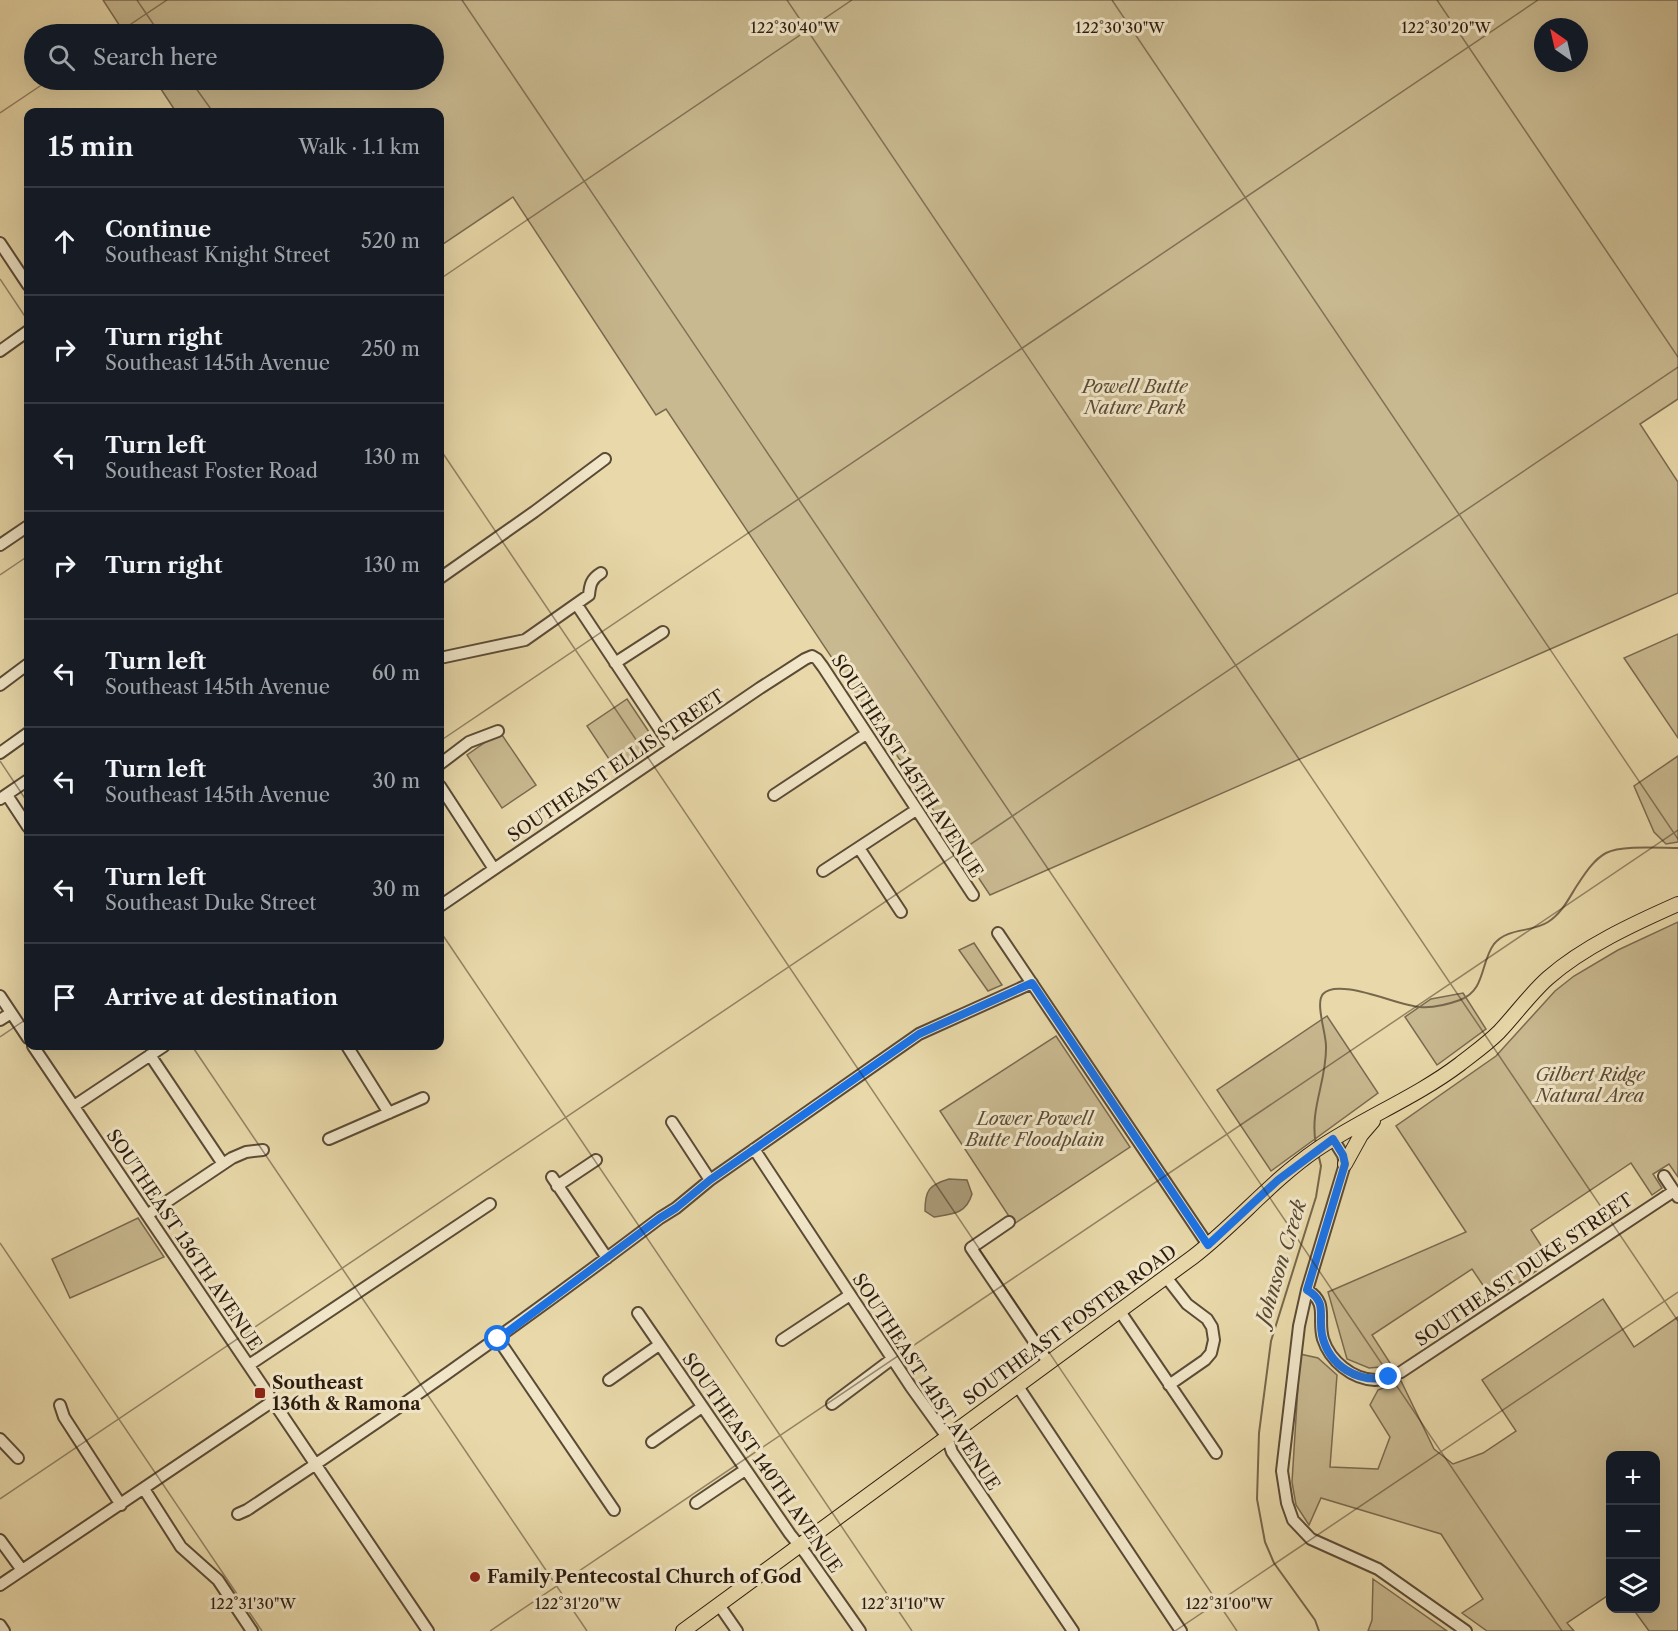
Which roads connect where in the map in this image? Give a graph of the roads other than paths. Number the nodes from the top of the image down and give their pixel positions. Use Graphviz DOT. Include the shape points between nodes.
graph roads {
  1 [pos="0,243"];
  2 [pos="24,279"];
  3 [pos="24,334"];
  4 [pos="0,351"];
  5 [pos="605,459"];
  6 [pos="24,529"];
  7 [pos="0,545"];
  8 [pos="601,573"];
  9 [pos="444,576"];
  10 [pos="577,605"];
  11 [pos="663,632"];
  12 [pos="812,656"];
  13 [pos="444,657"];
  14 [pos="615,663"];
  15 [pos="24,667"];
  16 [pos="0,685"];
  17 [pos="498,731"];
  18 [pos="866,734"];
  19 [pos="24,736"];
  20 [pos="672,748"];
  21 [pos="0,753"];
  22 [pos="444,761"];
  23 [pos="24,783"];
  24 [pos="444,792"];
  25 [pos="774,795"];
  26 [pos="3,797"];
  27 [pos="916,810"];
  28 [pos="24,822"];
  29 [pos="859,848"];
  30 [pos="494,869"];
  31 [pos="823,871"];
  32 [pos="973,895"];
  33 [pos="444,903"];
  34 [pos="1678,904"];
  35 [pos="901,912"];
  36 [pos="998,933"];
  37 [pos="1032,983"];
  38 [pos="0,996"];
  39 [pos="11,1013"];
  40 [pos="0,1020"];
  41 [pos="24,1032"];
  42 [pos="36,1050"];
  43 [pos="158,1050"];
  44 [pos="350,1050"];
  45 [pos="150,1055"];
  46 [pos="423,1098"];
  47 [pos="74,1106"];
  48 [pos="389,1113"];
  49 [pos="1378,1114"];
  50 [pos="672,1122"];
  51 [pos="329,1139"];
  52 [pos="1330,1141"];
  53 [pos="754,1149"];
  54 [pos="263,1150"];
  55 [pos="596,1160"];
  56 [pos="224,1164"];
  57 [pos="1345,1164"];
  58 [pos="1664,1176"];
  59 [pos="710,1180"];
  60 [pos="1676,1194"];
  61 [pos="490,1204"];
  62 [pos="147,1215"];
  63 [pos="1009,1222"];
  64 [pos="1208,1245"];
  65 [pos="607,1258"];
  66 [pos="1166,1277"];
  67 [pos="1307,1290"];
  68 [pos="850,1295"];
  69 [pos="1119,1311"];
  70 [pos="638,1313"];
  71 [pos="498,1339"];
  72 [pos="782,1340"];
  73 [pos="659,1345"];
  74 [pos="892,1359"];
  75 [pos="1048,1362"];
  76 [pos="249,1365"];
  77 [pos="609,1380"];
  78 [pos="1017,1385"];
  79 [pos="1169,1385"];
  80 [pos="273,1401"];
  81 [pos="832,1404"];
  82 [pos="60,1405"];
  83 [pos="702,1407"];
  84 [pos="947,1437"];
  85 [pos="0,1439"];
  86 [pos="652,1442"];
  87 [pos="1216,1453"];
  88 [pos="18,1458"];
  89 [pos="316,1465"];
  90 [pos="746,1470"];
  91 [pos="144,1490"];
  92 [pos="696,1503"];
  93 [pos="121,1505"];
  94 [pos="614,1510"];
  95 [pos="238,1514"];
  96 [pos="0,1540"];
  97 [pos="799,1545"];
  98 [pos="22,1570"];
  99 [pos="0,1585"];
  100 [pos="719,1605"];
  101 [pos="0,1625"];
  102 [pos="4,1631"];
  103 [pos="252,1631"];
  104 [pos="428,1631"];
  105 [pos="683,1631"];
  106 [pos="737,1631"];
  107 [pos="860,1631"];
  108 [pos="1073,1631"];
  109 [pos="1181,1631"];
  110 [pos="1466,1631"];
  1 -- 2 [label="street"];
  3 -- 4 [label="street"];
  5 -- 9 [label="street"];
  6 -- 7 [label="street"];
  8 -- 10 [label="street" via="590,584 589,595"];
  10 -- 13 [label="street" via="525,640"];
  10 -- 14 [label="street"];
  11 -- 14 [label="street"];
  12 -- 18 [label="street, SOUTHEAST 145TH AVENUE"];
  12 -- 20 [label="street, SOUTHEAST ELLIS STREET"];
  14 -- 20 [label="street"];
  15 -- 16 [label="street"];
  17 -- 22 [label="street" via="469,742"];
  18 -- 25 [label="street"];
  18 -- 27 [label="street, SOUTHEAST 145TH AVENUE"];
  19 -- 21 [label="street"];
  20 -- 30 [label="street, SOUTHEAST ELLIS STREET"];
  23 -- 26 [label="street"];
  24 -- 30 [label="street"];
  26 -- 28 [label="street"];
  27 -- 29 [label="street"];
  27 -- 32 [label="street, SOUTHEAST 145TH AVENUE"];
  29 -- 31 [label="street"];
  29 -- 35 [label="street"];
  30 -- 33 [label="street, SOUTHEAST ELLIS STREET"];
  34 -- 49 [label="main road, SOUTHEAST FOSTER ROAD" via="1561,968 1485,1045 1422,1091"];
  36 -- 37 [label="street"];
  37 -- 53 [label="street" via="919,1034"];
  37 -- 64 [label="street"];
  38 -- 39 [label="street"];
  39 -- 40 [label="street"];
  39 -- 41 [label="street"];
  42 -- 47 [label="street, SOUTHEAST 136TH AVENUE"];
  43 -- 45 [label="street"];
  44 -- 48 [label="street"];
  45 -- 47 [label="street"];
  45 -- 56 [label="street"];
  46 -- 48 [label="street"];
  47 -- 62 [label="street, SOUTHEAST 136TH AVENUE"];
  48 -- 51 [label="street"];
  49 -- 52 [label="main road, SOUTHEAST FOSTER ROAD"];
  49 -- 57 [label="main road"];
  50 -- 59 [label="street"];
  52 -- 57 [label="street" via="1343,1155"];
  52 -- 64 [label="main road, SOUTHEAST FOSTER ROAD" via="1295,1165"];
  53 -- 59 [label="street"];
  53 -- 68 [label="street, SOUTHEAST 141ST AVENUE"];
  54 -- 56 [label="street" via="241,1154"];
  55 -- 65 [label="street" via="555,1182"];
  56 -- 62 [label="street"];
  57 -- 67 [label="street"];
  58 -- 60 [label="street"];
  59 -- 65 [label="street"];
  60 -- 67 [label="street, SOUTHEAST DUKE STREET" via="1401,1372 1375,1380 1357,1376 1327,1350 1321,1332 1321,1305 1316,1295"];
  61 -- 76 [label="street"];
  62 -- 76 [label="street, SOUTHEAST 136TH AVENUE"];
  63 -- 75 [label="street" via="971,1248"];
  64 -- 66 [label="main road, SOUTHEAST FOSTER ROAD"];
  65 -- 71 [label="street"];
  66 -- 69 [label="main road, SOUTHEAST FOSTER ROAD"];
  66 -- 79 [label="street" via="1187,1304 1207,1320 1214,1340 1205,1360"];
  67 -- 110 [label="street" via="1295,1347 1282,1471 1290,1513 1311,1539 1378,1569"];
  68 -- 72 [label="street"];
  68 -- 74 [label="street, SOUTHEAST 141ST AVENUE"];
  69 -- 75 [label="main road, SOUTHEAST FOSTER ROAD"];
  69 -- 79 [label="street"];
  70 -- 73 [label="street, SOUTHEAST 140TH AVENUE"];
  71 -- 89 [label="street"];
  71 -- 94 [label="street"];
  73 -- 77 [label="street"];
  73 -- 83 [label="street, SOUTHEAST 140TH AVENUE"];
  74 -- 81 [label="street"];
  74 -- 84 [label="street, SOUTHEAST 141ST AVENUE"];
  75 -- 78 [label="main road, SOUTHEAST FOSTER ROAD"];
  76 -- 80 [label="street, SOUTHEAST 136TH AVENUE"];
  78 -- 84 [label="main road, SOUTHEAST FOSTER ROAD"];
  78 -- 109 [label="street"];
  79 -- 87 [label="street"];
  80 -- 89 [label="street, SOUTHEAST 136TH AVENUE"];
  80 -- 91 [label="street"];
  82 -- 93 [label="street"];
  83 -- 86 [label="street"];
  83 -- 90 [label="street, SOUTHEAST 140TH AVENUE"];
  84 -- 97 [label="main road, SOUTHEAST FOSTER ROAD"];
  84 -- 108 [label="street, SOUTHEAST 141ST AVENUE" via="952,1452"];
  85 -- 88 [label="street"];
  89 -- 95 [label="street"];
  89 -- 104 [label="street, SOUTHEAST 136TH AVENUE"];
  90 -- 92 [label="street"];
  90 -- 97 [label="street, SOUTHEAST 140TH AVENUE"];
  91 -- 93 [label="street"];
  91 -- 103 [label="street" via="181,1547 218,1580"];
  93 -- 98 [label="street"];
  96 -- 98 [label="street"];
  97 -- 100 [label="main road, SOUTHEAST FOSTER ROAD"];
  97 -- 107 [label="street, SOUTHEAST 140TH AVENUE"];
  98 -- 99 [label="street"];
  100 -- 105 [label="main road, SOUTHEAST FOSTER ROAD"];
  100 -- 106 [label="street"];
  101 -- 102 [label="street"];
}
